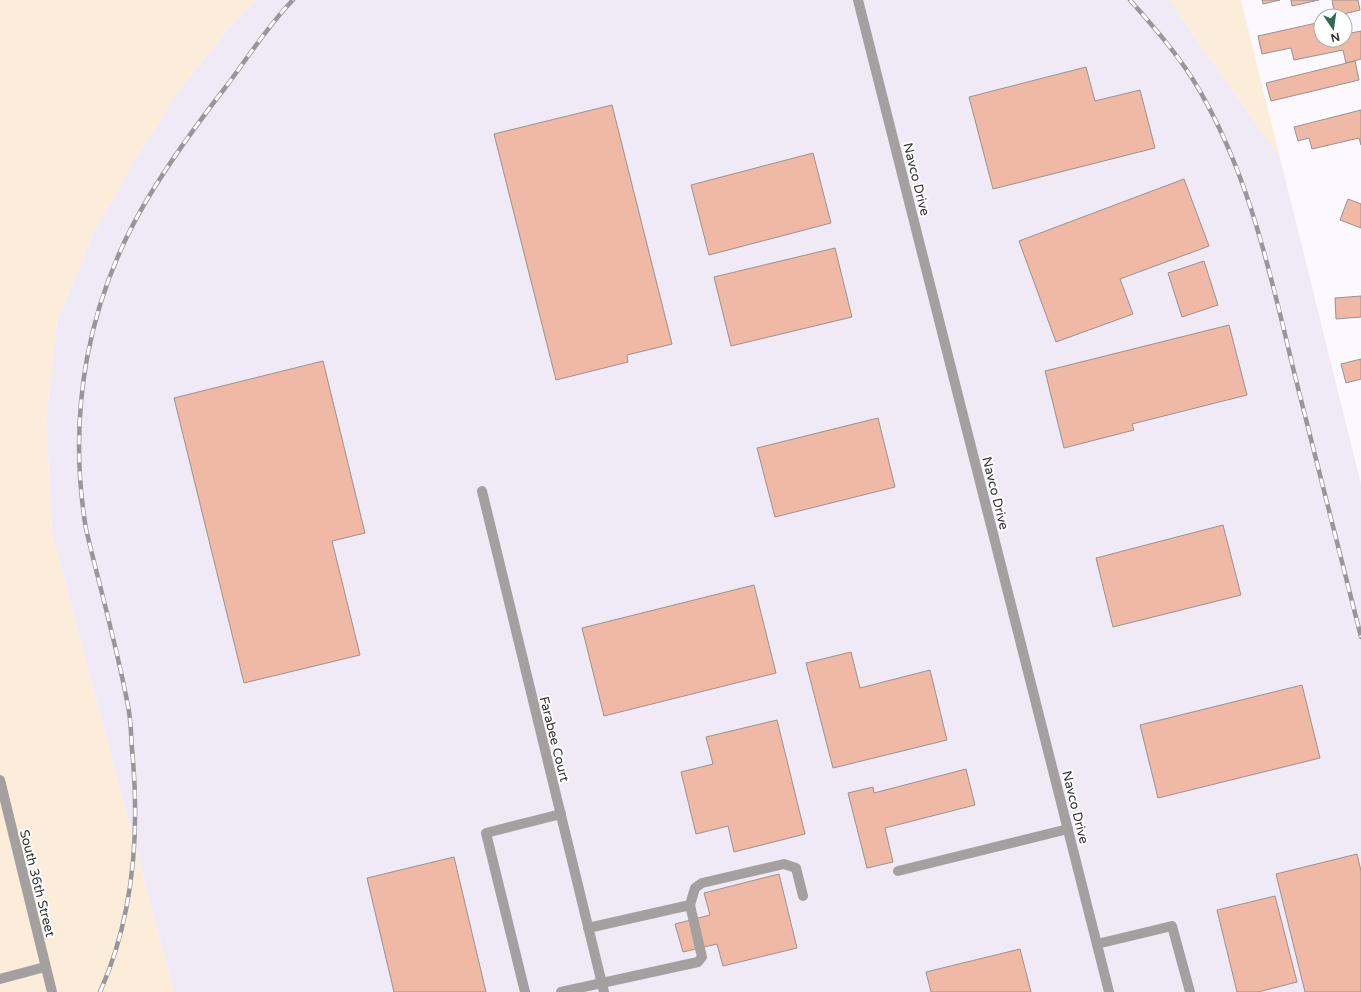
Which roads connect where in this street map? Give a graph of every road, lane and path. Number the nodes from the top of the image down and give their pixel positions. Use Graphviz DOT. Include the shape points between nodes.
graph roads {
  1 [pos="858,0"];
  2 [pos="482,491"];
  3 [pos="0,780"];
  4 [pos="560,814"];
  5 [pos="1068,829"];
  6 [pos="898,871"];
  7 [pos="803,896"];
  8 [pos="690,905"];
  9 [pos="588,928"];
  10 [pos="1097,944"];
  11 [pos="45,967"];
  12 [pos="0,979"];
  13 [pos="603,988"];
  14 [pos="52,992"];
  15 [pos="525,992"];
  16 [pos="561,992"];
  17 [pos="1109,992"];
  18 [pos="1190,992"];
  1 -- 5 [label="street, Navco Drive"];
  2 -- 4 [label="street, Farabee Court"];
  3 -- 11 [label="street, South 36th Street"];
  4 -- 9 [label="street, Farabee Court"];
  4 -- 15 [label="street" via="486,833"];
  5 -- 6 [label="street"];
  5 -- 10 [label="street, Navco Drive"];
  7 -- 8 [label="street" via="796,868 784,864 702,883 695,888"];
  8 -- 9 [label="street"];
  8 -- 13 [label="street" via="701,948 702,957 698,962"];
  9 -- 13 [label="street, Farabee Court"];
  10 -- 17 [label="street, Navco Drive"];
  10 -- 18 [label="street" via="1172,926"];
  11 -- 12 [label="street"];
  11 -- 14 [label="street, South 36th Street"];
  13 -- 16 [label="street"];
}
